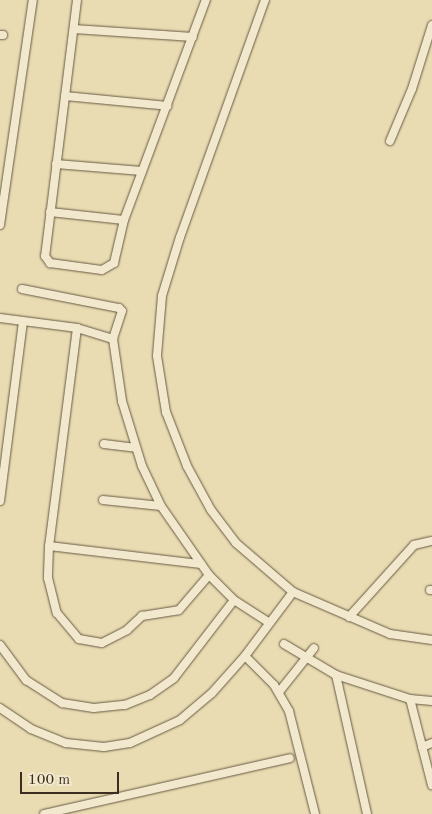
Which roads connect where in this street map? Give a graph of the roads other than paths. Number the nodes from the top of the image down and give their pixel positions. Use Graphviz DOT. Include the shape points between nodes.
graph roads {
  1 [pos="33,0"];
  2 [pos="77,0"];
  3 [pos="206,0"];
  4 [pos="265,0"];
  5 [pos="432,25"];
  6 [pos="74,28"];
  7 [pos="193,37"];
  8 [pos="65,96"];
  9 [pos="168,106"];
  10 [pos="390,141"];
  11 [pos="56,164"];
  12 [pos="142,172"];
  13 [pos="50,212"];
  14 [pos="124,220"];
  15 [pos="0,226"];
  16 [pos="22,289"];
  17 [pos="0,318"];
  18 [pos="23,321"];
  19 [pos="77,328"];
  20 [pos="113,339"];
  21 [pos="104,444"];
  22 [pos="136,448"];
  23 [pos="103,500"];
  24 [pos="0,501"];
  25 [pos="162,506"];
  26 [pos="432,541"];
  27 [pos="49,546"];
  28 [pos="201,564"];
  29 [pos="209,575"];
  30 [pos="293,592"];
  31 [pos="234,600"];
  32 [pos="349,617"];
  33 [pos="268,622"];
  34 [pos="432,640"];
  35 [pos="284,644"];
  36 [pos="0,645"];
  37 [pos="314,648"];
  38 [pos="245,656"];
  39 [pos="305,658"];
  40 [pos="336,675"];
  41 [pos="279,692"];
  42 [pos="410,699"];
  43 [pos="432,701"];
  44 [pos="0,708"];
  45 [pos="432,743"];
  46 [pos="422,746"];
  47 [pos="290,758"];
  48 [pos="432,784"];
  49 [pos="44,814"];
  50 [pos="315,814"];
  51 [pos="367,814"];
  1 -- 15 [label="street"];
  2 -- 6 [label="street"];
  3 -- 7 [label="street"];
  4 -- 30 [label="street" via="162,296 157,356 166,412 187,466 211,510 236,542"];
  5 -- 10 [label="street" via="412,89"];
  6 -- 7 [label="street"];
  6 -- 8 [label="street"];
  7 -- 9 [label="street"];
  8 -- 9 [label="street"];
  8 -- 11 [label="street"];
  9 -- 12 [label="street"];
  11 -- 12 [label="street"];
  11 -- 13 [label="street"];
  12 -- 14 [label="street"];
  13 -- 14 [label="street"];
  13 -- 14 [label="street" via="46,260 102,270 114,262"];
  16 -- 20 [label="street" via="119,308 122,312"];
  17 -- 18 [label="street"];
  18 -- 19 [label="street"];
  18 -- 24 [label="street"];
  19 -- 20 [label="street"];
  19 -- 27 [label="street"];
  20 -- 22 [label="street" via="122,401"];
  21 -- 22 [label="street"];
  22 -- 25 [label="street"];
  23 -- 25 [label="street"];
  25 -- 28 [label="street"];
  26 -- 32 [label="street" via="414,545"];
  27 -- 28 [label="street"];
  27 -- 29 [label="street" via="48,578 57,613 74,634 93,644 120,635 142,616 179,610"];
  28 -- 29 [label="street"];
  29 -- 31 [label="street"];
  30 -- 32 [label="street"];
  30 -- 33 [label="street"];
  31 -- 33 [label="street"];
  31 -- 36 [label="street" via="174,678 150,695 125,705 94,708 62,702 26,680"];
  32 -- 34 [label="street" via="390,634"];
  33 -- 38 [label="street"];
  35 -- 39 [label="street"];
  37 -- 39 [label="street"];
  38 -- 41 [label="street"];
  38 -- 44 [label="street" via="191,711 153,735 130,743 104,747 66,743 31,729"];
  39 -- 40 [label="street"];
  39 -- 41 [label="street"];
  40 -- 42 [label="street"];
  40 -- 51 [label="street"];
  41 -- 50 [label="street" via="296,731"];
  42 -- 43 [label="street"];
  42 -- 46 [label="street"];
  45 -- 46 [label="street"];
  46 -- 48 [label="street"];
  47 -- 49 [label="street"];
}
